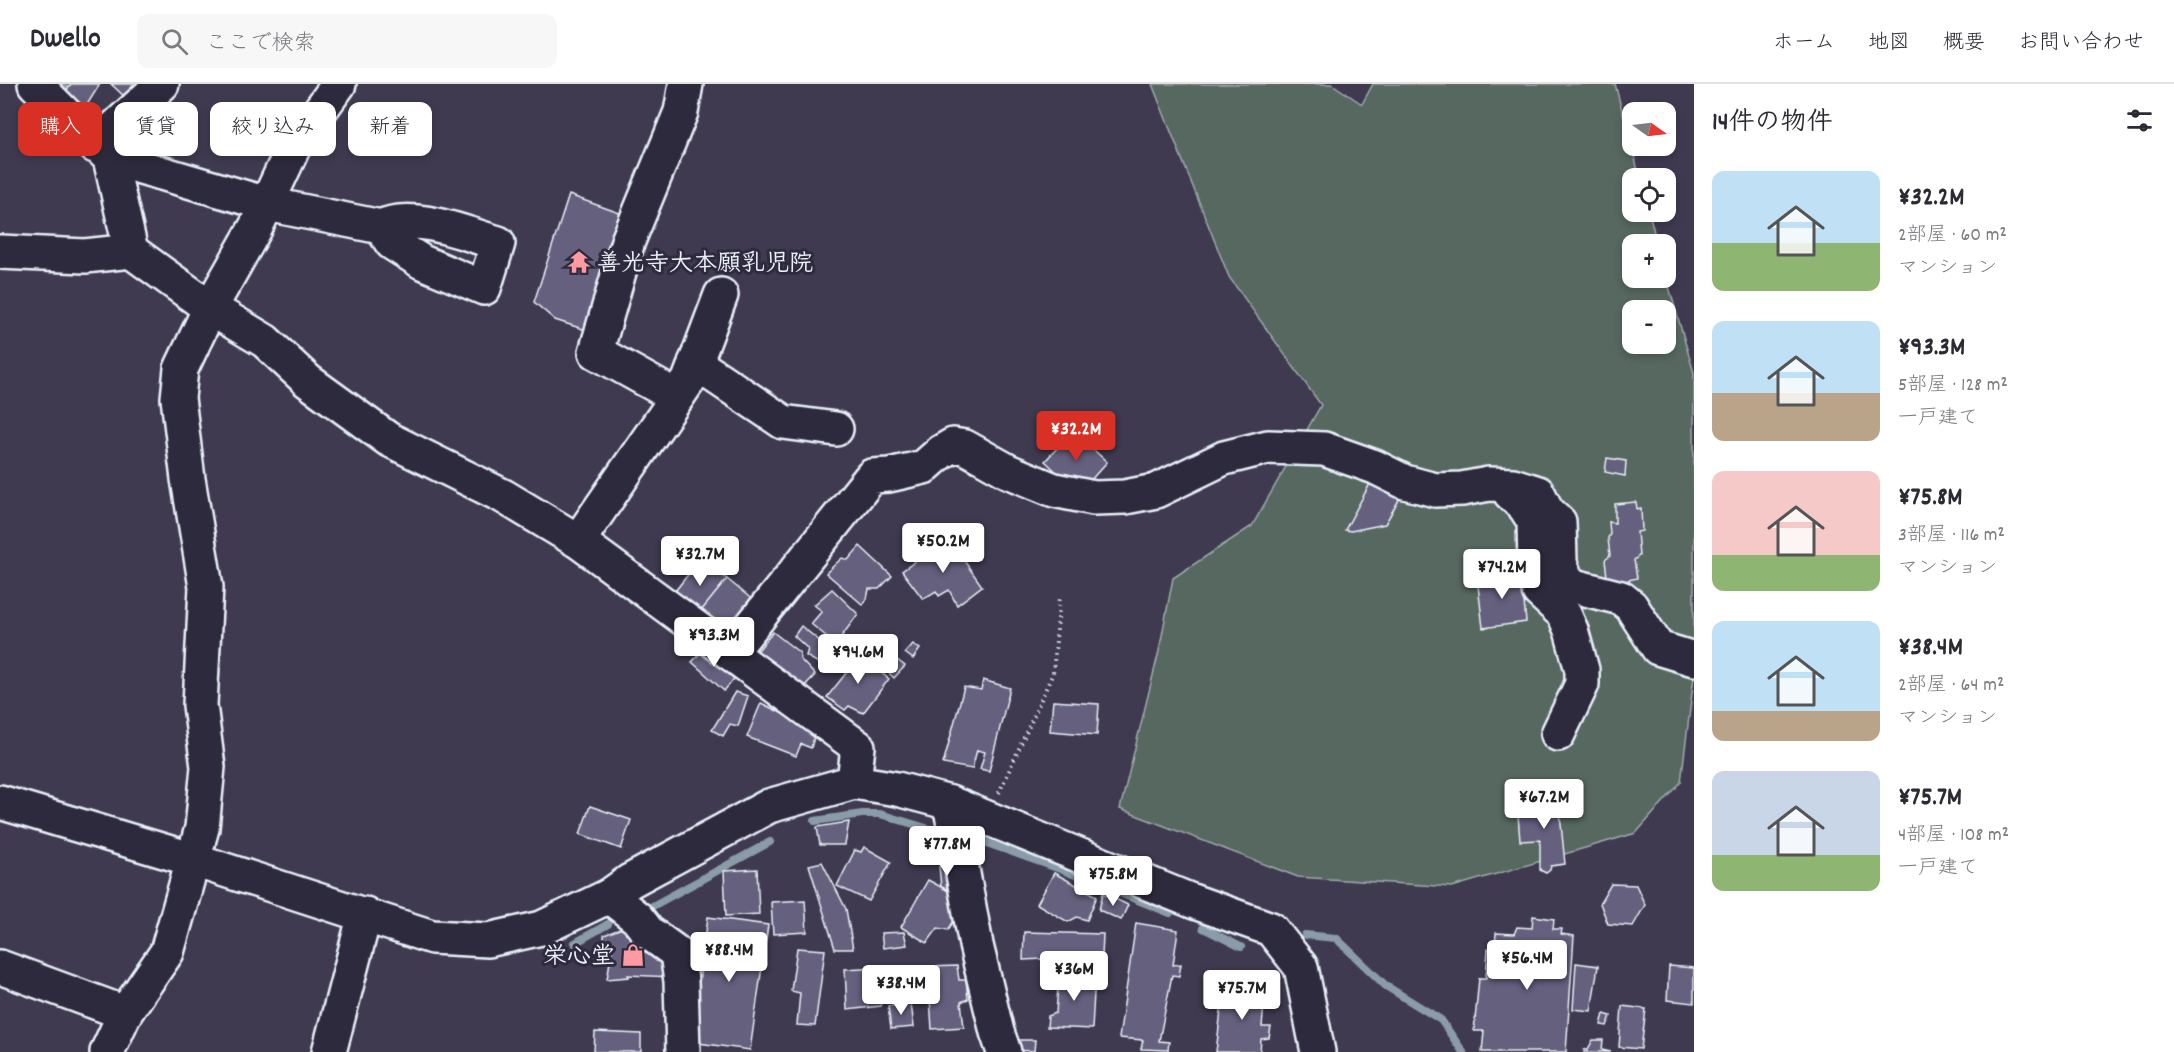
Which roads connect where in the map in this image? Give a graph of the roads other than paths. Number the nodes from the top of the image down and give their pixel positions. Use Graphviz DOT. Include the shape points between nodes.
graph roads {
  1 [pos="35,84"];
  2 [pos="162,84"];
  3 [pos="339,84"];
  4 [pos="686,84"];
  5 [pos="53,102"];
  6 [pos="102,152"];
  7 [pos="267,204"];
  8 [pos="381,227"];
  9 [pos="131,251"];
  10 [pos="0,252"];
  11 [pos="721,294"];
  12 [pos="210,308"];
  13 [pos="695,363"];
  14 [pos="677,397"];
  15 [pos="836,429"];
  16 [pos="1504,484"];
  17 [pos="578,541"];
  18 [pos="730,653"];
  19 [pos="1694,659"];
  20 [pos="1558,734"];
  21 [pos="854,782"];
  22 [pos="0,802"];
  23 [pos="950,803"];
  24 [pos="194,860"];
  25 [pos="609,896"];
  26 [pos="365,914"];
  27 [pos="0,967"];
  28 [pos="125,1013"];
  29 [pos="107,1052"];
  30 [pos="328,1052"];
  31 [pos="683,1052"];
  32 [pos="1004,1052"];
  33 [pos="1318,1052"];
  1 -- 5 [label="street"];
  2 -- 6 [label="street"];
  3 -- 7 [label="street" via="294,146"];
  4 -- 14 [label="street" via="681,111 628,241 596,352"];
  6 -- 7 [label="street"];
  6 -- 9 [label="street"];
  7 -- 8 [label="street"];
  7 -- 12 [label="street"];
  9 -- 10 [label="street" via="85,256"];
  9 -- 12 [label="street"];
  11 -- 13 [label="street"];
  12 -- 17 [label="street" via="265,340 308,381 388,439 503,496"];
  12 -- 24 [label="street" via="181,369 178,398 206,587 200,705 208,766 202,828"];
  13 -- 14 [label="street"];
  13 -- 15 [label="street" via="783,422"];
  14 -- 17 [label="street"];
  16 -- 18 [label="street" via="1435,490 1324,449 1268,447 1224,458 1156,491 1094,498 1054,490 965,447 953,445 924,467 872,476"];
  16 -- 19 [label="street" via="1538,494 1559,522 1560,563 1566,579 1574,586 1621,598 1631,606 1658,648"];
  16 -- 20 [label="street" via="1534,522 1539,591 1563,614 1582,670 1582,684"];
  17 -- 18 [label="street"];
  18 -- 21 [label="street" via="858,747"];
  21 -- 23 [label="street"];
  21 -- 25 [label="street" via="769,806"];
  22 -- 24 [label="street"];
  23 -- 32 [label="street" via="976,945"];
  23 -- 33 [label="street" via="1181,897 1271,929 1300,967"];
  24 -- 26 [label="street"];
  24 -- 28 [label="street" via="167,952"];
  25 -- 26 [label="street" via="542,928 488,940 432,937"];
  25 -- 31 [label="street" via="677,953"];
  26 -- 30 [label="street"];
  27 -- 28 [label="street"];
  28 -- 29 [label="street"];
}
